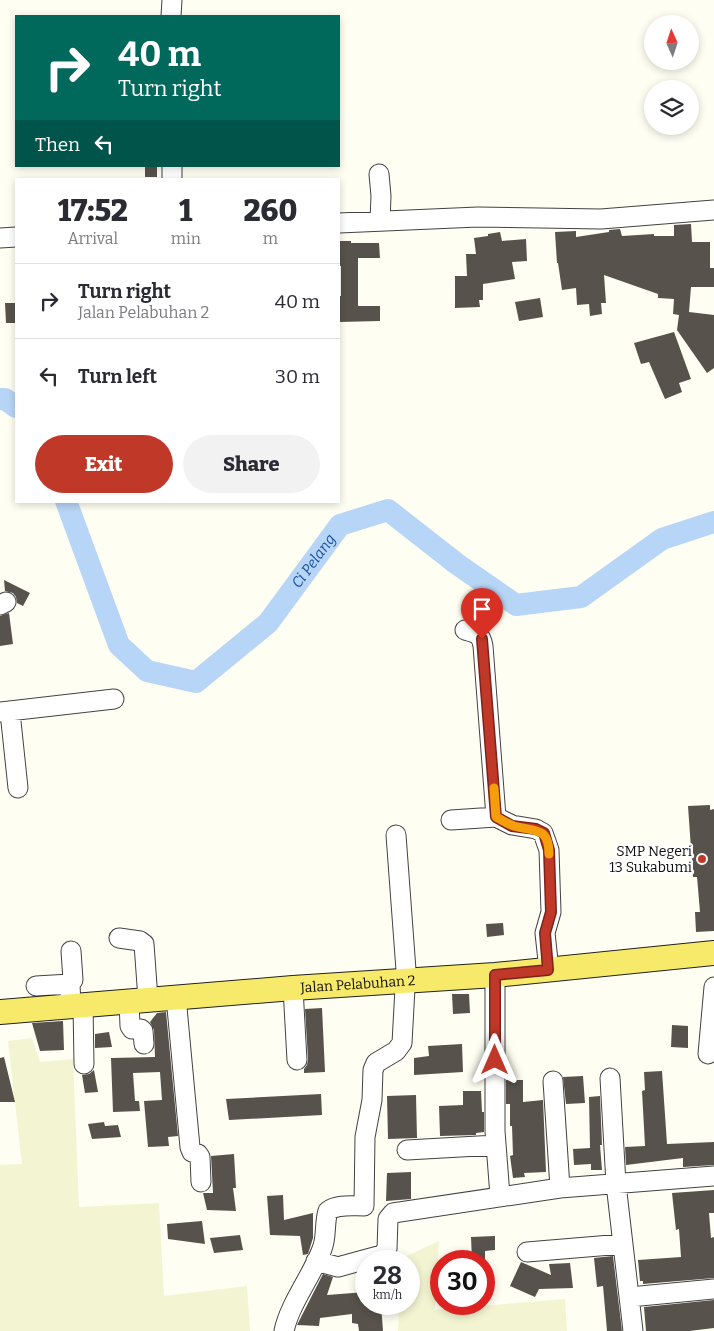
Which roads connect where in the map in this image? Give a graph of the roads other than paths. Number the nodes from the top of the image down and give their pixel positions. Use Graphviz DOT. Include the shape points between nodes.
graph roads {
  1 [pos="172,0"];
  2 [pos="172,15"];
  3 [pos="379,174"];
  4 [pos="714,210"];
  5 [pos="380,221"];
  6 [pos="340,223"];
  7 [pos="15,237"];
  8 [pos="0,238"];
  9 [pos="465,630"];
  10 [pos="114,699"];
  11 [pos="5,712"];
  12 [pos="18,788"];
  13 [pos="496,817"];
  14 [pos="451,820"];
  15 [pos="396,835"];
  16 [pos="119,938"];
  17 [pos="72,951"];
  18 [pos="714,953"];
  19 [pos="548,970"];
  20 [pos="495,975"];
  21 [pos="405,981"];
  22 [pos="36,986"];
  23 [pos="714,987"];
  24 [pos="293,988"];
  25 [pos="176,997"];
  26 [pos="74,998"];
  27 [pos="138,1000"];
  28 [pos="0,1012"];
  29 [pos="144,1044"];
  30 [pos="708,1054"];
  31 [pos="297,1060"];
  32 [pos="84,1064"];
  33 [pos="610,1078"];
  34 [pos="554,1080"];
  35 [pos="496,1145"];
  36 [pos="407,1150"];
  37 [pos="714,1176"];
  38 [pos="201,1182"];
  39 [pos="616,1184"];
  40 [pos="560,1188"];
  41 [pos="500,1196"];
  42 [pos="623,1244"];
  43 [pos="528,1252"];
  44 [pos="316,1261"];
  45 [pos="714,1289"];
  46 [pos="630,1297"];
  47 [pos="284,1331"];
  48 [pos="633,1331"];
  1 -- 2 [label="street"];
  3 -- 5 [label="street"];
  4 -- 5 [label="street" via="601,219 478,217"];
  5 -- 6 [label="street"];
  7 -- 8 [label="street"];
  9 -- 13 [label="street" via="482,639"];
  10 -- 11 [label="street"];
  11 -- 12 [label="street"];
  13 -- 14 [label="street"];
  13 -- 19 [label="street" via="512,826 536,829 544,833 548,843 551,912 545,933"];
  15 -- 21 [label="street"];
  16 -- 27 [label="street" via="144,944"];
  17 -- 26 [label="street"];
  18 -- 19 [label="main road, Jalan Pelabuhan 2"];
  19 -- 20 [label="main road, Jalan Pelabuhan 2"];
  20 -- 21 [label="main road, Jalan Pelabuhan 2"];
  20 -- 35 [label="street"];
  21 -- 24 [label="main road, Jalan Pelabuhan 2"];
  21 -- 44 [label="street" via="402,1043 396,1051 376,1063 373,1070 372,1100 364,1137 364,1206 330,1208 326,1237"];
  22 -- 26 [label="street"];
  23 -- 30 [label="street"];
  24 -- 25 [label="main road, Jalan Pelabuhan 2"];
  24 -- 31 [label="street"];
  25 -- 27 [label="main road, Jalan Pelabuhan 2"];
  25 -- 38 [label="street" via="190,1147 200,1157"];
  26 -- 27 [label="main road, Jalan Pelabuhan 2"];
  26 -- 28 [label="main road, Jalan Pelabuhan 2"];
  26 -- 32 [label="street"];
  27 -- 29 [label="street" via="130,1026 143,1031"];
  33 -- 39 [label="street"];
  34 -- 40 [label="street"];
  35 -- 36 [label="street"];
  35 -- 41 [label="street"];
  37 -- 39 [label="street"];
  39 -- 40 [label="street"];
  39 -- 42 [label="street"];
  40 -- 41 [label="street"];
  41 -- 44 [label="street" via="393,1212 388,1219 387,1249 382,1255 338,1267"];
  42 -- 43 [label="street"];
  42 -- 46 [label="street"];
  44 -- 47 [label="street"];
  45 -- 46 [label="street"];
  46 -- 48 [label="street"];
}
